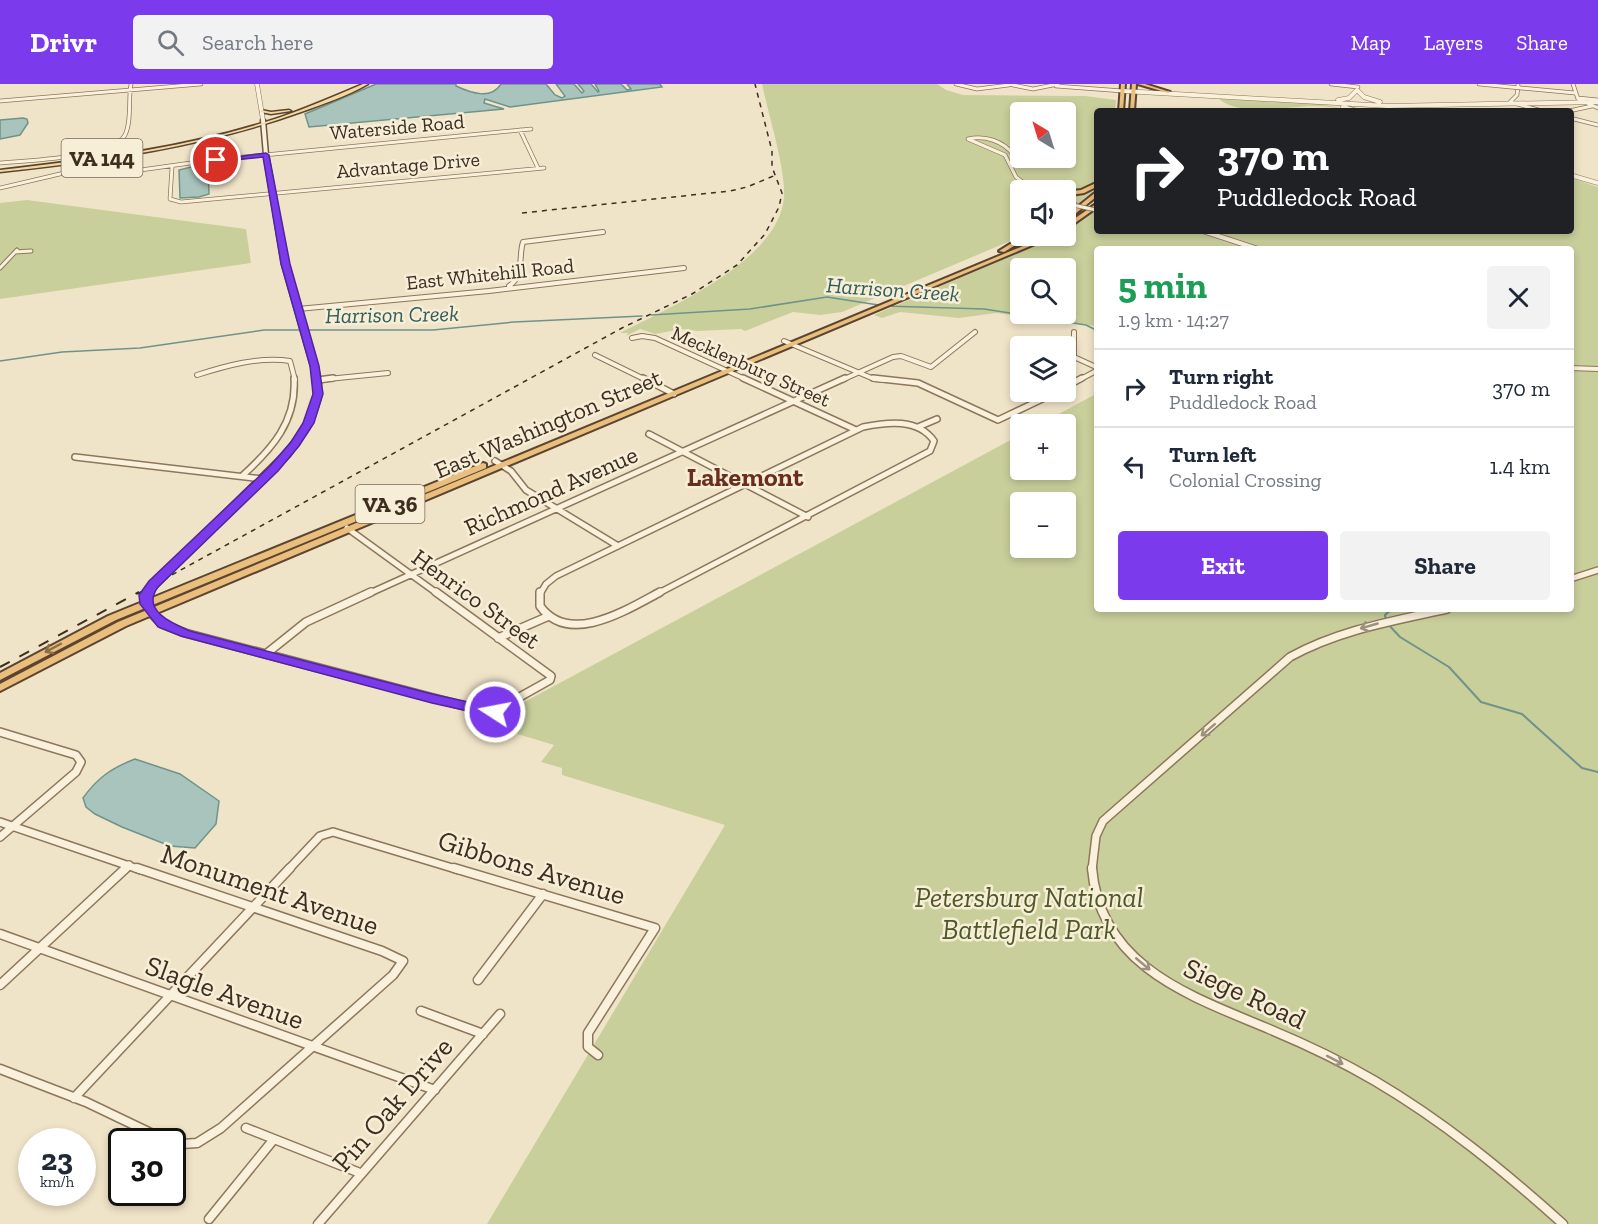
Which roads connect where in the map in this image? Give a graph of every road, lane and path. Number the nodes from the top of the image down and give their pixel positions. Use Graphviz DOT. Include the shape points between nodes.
graph roads {
  1 [pos="131,84"];
  2 [pos="201,84"];
  3 [pos="257,84"];
  4 [pos="356,84"];
  5 [pos="366,84"];
  6 [pos="956,84"];
  7 [pos="1008,84"];
  8 [pos="1140,84"];
  9 [pos="1331,84"];
  10 [pos="1479,84"];
  11 [pos="1573,84"];
  12 [pos="170,85"];
  13 [pos="1057,85"];
  14 [pos="1518,86"];
  15 [pos="1358,87"];
  16 [pos="1123,88"];
  17 [pos="1133,88"];
  18 [pos="129,90"];
  19 [pos="1168,92"];
  20 [pos="1575,93"];
  21 [pos="1183,94"];
  22 [pos="1577,98"];
  23 [pos="1322,100"];
  24 [pos="0,101"];
  25 [pos="1309,101"];
  26 [pos="1582,102"];
  27 [pos="1359,103"];
  28 [pos="1512,104"];
  29 [pos="1598,104"];
  30 [pos="1403,105"];
  31 [pos="1592,106"];
  32 [pos="1121,108"];
  33 [pos="1132,108"];
  34 [pos="1343,108"];
  35 [pos="1364,108"];
  36 [pos="1392,108"];
  37 [pos="1529,108"];
  38 [pos="1574,110"];
  39 [pos="262,111"];
  40 [pos="292,111"];
  41 [pos="1574,119"];
  42 [pos="263,122"];
  43 [pos="1598,125"];
  44 [pos="531,129"];
  45 [pos="520,130"];
  46 [pos="234,132"];
  47 [pos="263,132"];
  48 [pos="1010,151"];
  49 [pos="1010,152"];
  50 [pos="1001,153"];
  51 [pos="266,155"];
  52 [pos="110,159"];
  53 [pos="1010,164"];
  54 [pos="0,167"];
  55 [pos="172,167"];
  56 [pos="538,168"];
  57 [pos="544,168"];
  58 [pos="1574,176"];
  59 [pos="1598,183"];
  60 [pos="1094,186"];
  61 [pos="0,188"];
  62 [pos="274,192"];
  63 [pos="1076,193"];
  64 [pos="1094,196"];
  65 [pos="1076,204"];
  66 [pos="1094,208"];
  67 [pos="1094,209"];
  68 [pos="1076,211"];
  69 [pos="1076,221"];
  70 [pos="603,232"];
  71 [pos="1212,234"];
  72 [pos="1010,246"];
  73 [pos="1014,246"];
  74 [pos="1026,246"];
  75 [pos="1249,246"];
  76 [pos="31,250"];
  77 [pos="1002,251"];
  78 [pos="0,268"];
  79 [pos="684,268"];
  80 [pos="506,288"];
  81 [pos="298,309"];
  82 [pos="975,332"];
  83 [pos="1074,332"];
  84 [pos="632,339"];
  85 [pos="788,343"];
  86 [pos="595,355"];
  87 [pos="1094,368"];
  88 [pos="1574,368"];
  89 [pos="1598,369"];
  90 [pos="724,370"];
  91 [pos="1094,370"];
  92 [pos="388,373"];
  93 [pos="858,373"];
  94 [pos="197,375"];
  95 [pos="318,380"];
  96 [pos="1076,381"];
  97 [pos="670,392"];
  98 [pos="794,402"];
  99 [pos="1037,402"];
  100 [pos="937,419"];
  101 [pos="918,427"];
  102 [pos="856,430"];
  103 [pos="649,434"];
  104 [pos="682,452"];
  105 [pos="75,457"];
  106 [pos="499,463"];
  107 [pos="242,476"];
  108 [pos="263,479"];
  109 [pos="745,484"];
  110 [pos="555,508"];
  111 [pos="808,517"];
  112 [pos="345,527"];
  113 [pos="618,546"];
  114 [pos="1598,570"];
  115 [pos="410,574"];
  116 [pos="1574,578"];
  117 [pos="148,608"];
  118 [pos="1434,612"];
  119 [pos="549,616"];
  120 [pos="498,638"];
  121 [pos="266,654"];
  122 [pos="0,677"];
  123 [pos="0,688"];
  124 [pos="0,732"];
  125 [pos="0,822"];
  126 [pos="13,826"];
  127 [pos="0,837"];
  128 [pos="129,865"];
  129 [pos="543,894"];
  130 [pos="254,907"];
  131 [pos="0,934"];
  132 [pos="39,949"];
  133 [pos="478,980"];
  134 [pos="0,985"];
  135 [pos="170,996"];
  136 [pos="421,1011"];
  137 [pos="500,1014"];
  138 [pos="483,1034"];
  139 [pos="312,1048"];
  140 [pos="598,1055"];
  141 [pos="0,1069"];
  142 [pos="435,1090"];
  143 [pos="74,1098"];
  144 [pos="246,1128"];
  145 [pos="274,1139"];
  146 [pos="360,1173"];
  147 [pos="209,1219"];
  148 [pos="318,1224"];
  149 [pos="1563,1224"];
  1 -- 18 [label="street"];
  2 -- 12 [label="street"];
  3 -- 39 [label="street"];
  4 -- 40 [label="main road, VA 144"];
  5 -- 42 [label="main road, VA 144" via="316,106"];
  6 -- 7 [label="street" via="977,89"];
  7 -- 13 [label="street" via="1027,88"];
  8 -- 19 [label="highway"];
  9 -- 15 [label="street"];
  10 -- 14 [label="street"];
  11 -- 20 [label="street"];
  12 -- 18 [label="street"];
  13 -- 16 [label="street"];
  14 -- 20 [label="street"];
  14 -- 28 [label="street"];
  15 -- 23 [label="street" via="1347,98"];
  15 -- 27 [label="street" via="1355,98"];
  15 -- 30 [label="street" via="1362,96 1372,100"];
  16 -- 17 [label="street"];
  16 -- 32 [label="highway"];
  17 -- 19 [label="street"];
  17 -- 21 [label="street"];
  17 -- 33 [label="highway"];
  18 -- 24 [label="street"];
  18 -- 54 [label="street" via="123,138 77,155"];
  19 -- 21 [label="street"];
  20 -- 22 [label="street"];
  21 -- 23 [label="street"];
  21 -- 25 [label="street"];
  22 -- 26 [label="street"];
  22 -- 29 [label="street"];
  23 -- 27 [label="street"];
  25 -- 27 [label="street"];
  25 -- 34 [label="street"];
  26 -- 28 [label="street"];
  26 -- 29 [label="street"];
  26 -- 31 [label="street"];
  27 -- 30 [label="street"];
  27 -- 35 [label="street"];
  28 -- 30 [label="street"];
  28 -- 37 [label="street"];
  29 -- 31 [label="street"];
  30 -- 36 [label="street"];
  31 -- 38 [label="street"];
  39 -- 40 [label="main road"];
  39 -- 42 [label="street"];
  40 -- 42 [label="main road, VA 144"];
  41 -- 43 [label="street"];
  42 -- 46 [label="main road, VA 144"];
  42 -- 47 [label="main road"];
  42 -- 54 [label="main road, VA 144" via="138,148"];
  44 -- 45 [label="street, Waterside Road"];
  45 -- 51 [label="street, Waterside Road"];
  45 -- 56 [label="street"];
  46 -- 47 [label="main road"];
  46 -- 52 [label="main road, VA 144"];
  47 -- 51 [label="main road"];
  48 -- 50 [label="street" via="984,137 968,140"];
  49 -- 50 [label="street"];
  50 -- 53 [label="street"];
  51 -- 55 [label="street, Waterside Road"];
  51 -- 62 [label="main road"];
  52 -- 54 [label="main road, VA 144"];
  52 -- 55 [label="street, Waterside Road" via="112,174"];
  52 -- 61 [label="street" via="30,184"];
  55 -- 62 [label="street, Advantage Drive" via="170,199 176,202"];
  56 -- 57 [label="street, Advantage Drive"];
  56 -- 62 [label="street, Advantage Drive"];
  58 -- 59 [label="street"];
  60 -- 63 [label="highway"];
  62 -- 81 [label="main road" via="285,264"];
  64 -- 68 [label="highway"];
  65 -- 66 [label="street, bridge"];
  67 -- 69 [label="highway"];
  70 -- 80 [label="street" via="523,243 519,280"];
  71 -- 75 [label="street"];
  72 -- 77 [label="highway"];
  73 -- 77 [label="highway, East Washington Street / VA 36"];
  74 -- 85 [label="highway, East Washington Street / VA 36"];
  76 -- 78 [label="street" via="16,251"];
  77 -- 85 [label="highway, East Washington Street / VA 36"];
  79 -- 80 [label="street, East Whitehill Road"];
  80 -- 81 [label="street, East Whitehill Road"];
  81 -- 95 [label="main road"];
  82 -- 93 [label="street, Richmond Avenue" via="931,367 898,356"];
  83 -- 87 [label="street" via="1074,357"];
  84 -- 90 [label="street, Mecklenburg Street" via="655,338"];
  85 -- 90 [label="highway, East Washington Street / VA 36"];
  85 -- 93 [label="street"];
  86 -- 97 [label="street"];
  88 -- 89 [label="street"];
  90 -- 97 [label="highway, East Washington Street / VA 36"];
  90 -- 98 [label="street, Mecklenburg Street"];
  91 -- 96 [label="street"];
  92 -- 95 [label="street"];
  93 -- 98 [label="street, Richmond Avenue"];
  93 -- 99 [label="street" via="881,380 918,383 996,419 1004,419"];
  94 -- 107 [label="street" via="247,364 290,361 296,391 293,411 270,449"];
  95 -- 108 [label="main road" via="317,401 306,428"];
  97 -- 106 [label="highway, East Washington Street / VA 36"];
  98 -- 102 [label="street, Mecklenburg Street"];
  98 -- 104 [label="street, Richmond Avenue"];
  100 -- 101 [label="street"];
  101 -- 102 [label="street" via="885,423"];
  101 -- 111 [label="street" via="932,437 934,445 930,451"];
  102 -- 109 [label="street"];
  103 -- 104 [label="street"];
  104 -- 109 [label="street"];
  104 -- 110 [label="street, Richmond Avenue"];
  105 -- 107 [label="street"];
  106 -- 110 [label="street" via="526,490"];
  106 -- 112 [label="highway, East Washington Street / VA 36"];
  107 -- 108 [label="street"];
  108 -- 117 [label="main road" via="154,584 146,595"];
  109 -- 111 [label="street"];
  109 -- 113 [label="street"];
  110 -- 113 [label="street"];
  110 -- 115 [label="street, Richmond Avenue"];
  111 -- 119 [label="street" via="611,618 583,624"];
  112 -- 115 [label="street, Henrico Street"];
  112 -- 117 [label="highway, East Washington Street / VA 36"];
  113 -- 119 [label="street" via="545,584 537,600"];
  114 -- 116 [label="street"];
  115 -- 120 [label="street, Henrico Street"];
  115 -- 121 [label="street, Richmond Avenue" via="306,622"];
  117 -- 121 [label="street" via="169,628"];
  117 -- 122 [label="highway, East Washington Street / VA 36, one-way" via="87,630"];
  117 -- 123 [label="highway, East Washington Street / VA 36"];
  118 -- 149 [label="street, Siege Road, one-way" via="1363,628 1290,657 1103,821 1092,862 1094,884 1106,921 1115,934 1135,958 1165,982 1320,1052 1386,1088 1462,1138"];
  119 -- 120 [label="street"];
  120 -- 121 [label="street, Henrico Street" via="551,678 490,713"];
  124 -- 126 [label="street" via="76,755 81,762 76,772"];
  125 -- 126 [label="street, Monument Avenue"];
  126 -- 127 [label="street"];
  126 -- 128 [label="street, Monument Avenue"];
  128 -- 130 [label="street, Monument Avenue"];
  128 -- 132 [label="street"];
  129 -- 130 [label="street, Gibbons Avenue" via="337,832 315,841"];
  129 -- 133 [label="street"];
  129 -- 140 [label="street, Gibbons Avenue" via="655,928 588,1033 586,1044"];
  130 -- 135 [label="street"];
  130 -- 139 [label="street, Monument Avenue" via="382,951 403,962 380,988"];
  131 -- 132 [label="street, Slagle Avenue"];
  132 -- 134 [label="street"];
  132 -- 135 [label="street, Slagle Avenue"];
  135 -- 139 [label="street, Slagle Avenue"];
  135 -- 143 [label="street"];
  136 -- 138 [label="street"];
  137 -- 138 [label="street, Pin Oak Drive"];
  138 -- 142 [label="street, Pin Oak Drive"];
  139 -- 142 [label="street, Slagle Avenue"];
  139 -- 143 [label="street" via="221,1128 197,1143 182,1144 157,1136"];
  141 -- 143 [label="street"];
  142 -- 146 [label="street, Pin Oak Drive"];
  144 -- 145 [label="street"];
  145 -- 146 [label="street"];
  145 -- 147 [label="street"];
  146 -- 148 [label="street, Pin Oak Drive"];
}
